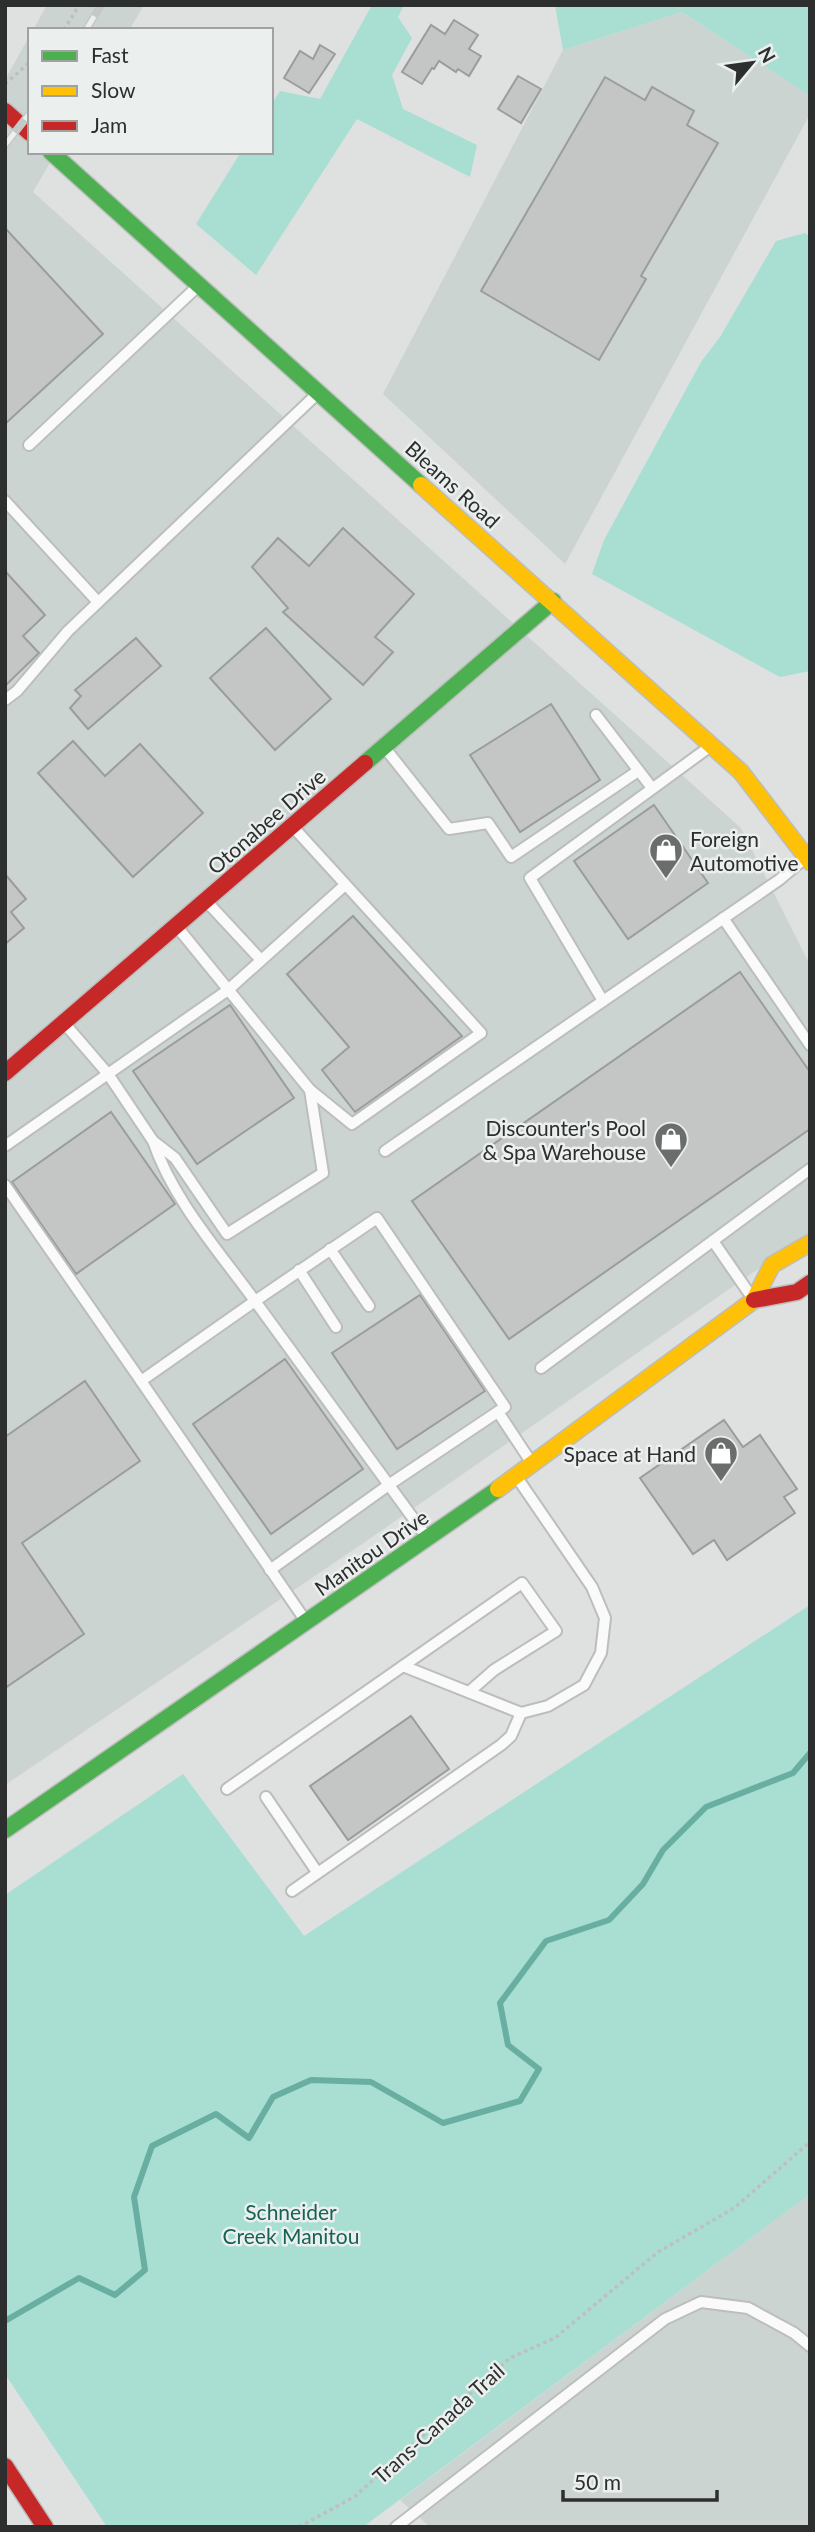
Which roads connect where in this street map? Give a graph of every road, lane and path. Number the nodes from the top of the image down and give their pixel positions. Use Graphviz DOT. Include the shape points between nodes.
graph roads {
  1 [pos="79,5"];
  2 [pos="65,28"];
  3 [pos="28,64"];
  4 [pos="5,84"];
  5 [pos="5,111"];
  6 [pos="28,131"];
  7 [pos="53,154"];
  8 [pos="200,285"];
  9 [pos="319,392"];
  10 [pos="29,445"];
  11 [pos="5,501"];
  12 [pos="554,601"];
  13 [pos="98,602"];
  14 [pos="5,700"];
  15 [pos="596,715"];
  16 [pos="711,746"];
  17 [pos="384,747"];
  18 [pos="638,771"];
  19 [pos="652,788"];
  20 [pos="292,826"];
  21 [pos="808,860"];
  22 [pos="345,884"];
  23 [pos="206,900"];
  24 [pos="723,918"];
  25 [pos="176,926"];
  26 [pos="261,960"];
  27 [pos="228,990"];
  28 [pos="603,1001"];
  29 [pos="64,1023"];
  30 [pos="810,1045"];
  31 [pos="5,1073"];
  32 [pos="108,1074"];
  33 [pos="310,1090"];
  34 [pos="153,1141"];
  35 [pos="5,1146"];
  36 [pos="385,1151"];
  37 [pos="810,1169"];
  38 [pos="5,1185"];
  39 [pos="713,1241"];
  40 [pos="810,1243"];
  41 [pos="330,1249"];
  42 [pos="299,1270"];
  43 [pos="810,1283"];
  44 [pos="754,1300"];
  45 [pos="254,1301"];
  46 [pos="369,1306"];
  47 [pos="336,1327"];
  48 [pos="541,1368"];
  49 [pos="141,1381"];
  50 [pos="498,1412"];
  51 [pos="533,1465"];
  52 [pos="516,1477"];
  53 [pos="390,1484"];
  54 [pos="428,1538"];
  55 [pos="270,1570"];
  56 [pos="306,1622"];
  57 [pos="403,1666"];
  58 [pos="469,1692"];
  59 [pos="521,1713"];
  60 [pos="227,1789"];
  61 [pos="266,1797"];
  62 [pos="5,1830"];
  63 [pos="317,1872"];
  64 [pos="292,1891"];
  65 [pos="810,2142"];
  66 [pos="810,2346"];
  67 [pos="5,2466"];
  68 [pos="45,2527"];
  69 [pos="299,2527"];
  70 [pos="396,2527"];
  1 -- 2 [label="path"];
  3 -- 4 [label="path"];
  5 -- 6 [label="main road"];
  7 -- 8 [label="main road, Bleams Road"];
  8 -- 9 [label="main road, Bleams Road"];
  8 -- 10 [label="lane"];
  9 -- 12 [label="main road, Bleams Road"];
  9 -- 13 [label="lane"];
  11 -- 13 [label="lane"];
  12 -- 16 [label="main road, Bleams Road"];
  12 -- 17 [label="main road, Otonabee Drive"];
  13 -- 14 [label="lane"];
  15 -- 18 [label="lane"];
  16 -- 19 [label="lane"];
  16 -- 21 [label="main road, Bleams Road" via="741,772"];
  17 -- 18 [label="lane" via="449,829 488,824 511,857"];
  17 -- 20 [label="main road, Otonabee Drive"];
  18 -- 19 [label="lane"];
  19 -- 28 [label="lane" via="530,878"];
  20 -- 22 [label="lane"];
  20 -- 23 [label="main road, Otonabee Drive"];
  21 -- 24 [label="lane"];
  22 -- 26 [label="lane"];
  22 -- 33 [label="lane" via="481,1033 352,1124"];
  23 -- 25 [label="main road, Otonabee Drive"];
  23 -- 26 [label="lane"];
  24 -- 28 [label="lane"];
  24 -- 30 [label="lane"];
  25 -- 27 [label="lane"];
  25 -- 29 [label="main road, Otonabee Drive"];
  26 -- 27 [label="lane"];
  27 -- 32 [label="lane"];
  27 -- 33 [label="lane"];
  28 -- 36 [label="lane"];
  29 -- 31 [label="main road, Otonabee Drive"];
  29 -- 32 [label="lane"];
  32 -- 34 [label="lane"];
  32 -- 35 [label="lane"];
  33 -- 34 [label="lane" via="323,1173 227,1234 175,1158"];
  34 -- 45 [label="lane" via="162,1168 182,1200"];
  37 -- 39 [label="lane"];
  38 -- 49 [label="lane"];
  39 -- 44 [label="lane"];
  39 -- 48 [label="lane"];
  40 -- 44 [label="main road, Manitou Drive" via="772,1265"];
  41 -- 42 [label="lane"];
  41 -- 46 [label="lane"];
  41 -- 50 [label="lane" via="377,1218 505,1407"];
  42 -- 45 [label="lane"];
  42 -- 47 [label="lane"];
  43 -- 44 [label="main road, Manitou Drive" via="797,1292"];
  44 -- 51 [label="main road, Manitou Drive"];
  45 -- 49 [label="lane"];
  45 -- 53 [label="lane"];
  49 -- 55 [label="lane"];
  50 -- 51 [label="lane"];
  50 -- 53 [label="lane"];
  51 -- 52 [label="main road, Manitou Drive"];
  52 -- 54 [label="main road, Manitou Drive"];
  52 -- 59 [label="lane" via="592,1587 605,1618 601,1653 584,1685 548,1706"];
  53 -- 54 [label="lane"];
  53 -- 55 [label="lane"];
  54 -- 56 [label="main road, Manitou Drive"];
  55 -- 56 [label="lane"];
  56 -- 62 [label="main road, Manitou Drive"];
  57 -- 58 [label="lane"];
  57 -- 58 [label="lane" via="522,1583 556,1631 494,1670"];
  57 -- 60 [label="lane"];
  58 -- 59 [label="lane"];
  59 -- 63 [label="lane" via="512,1736 501,1745"];
  61 -- 63 [label="lane"];
  63 -- 64 [label="lane"];
  65 -- 69 [label="path, Trans-Canada Trail" via="734,2208 659,2252 555,2338 510,2358 354,2497"];
  66 -- 70 [label="lane" via="748,2308 701,2302 665,2319"];
  67 -- 68 [label="main road"];
}
